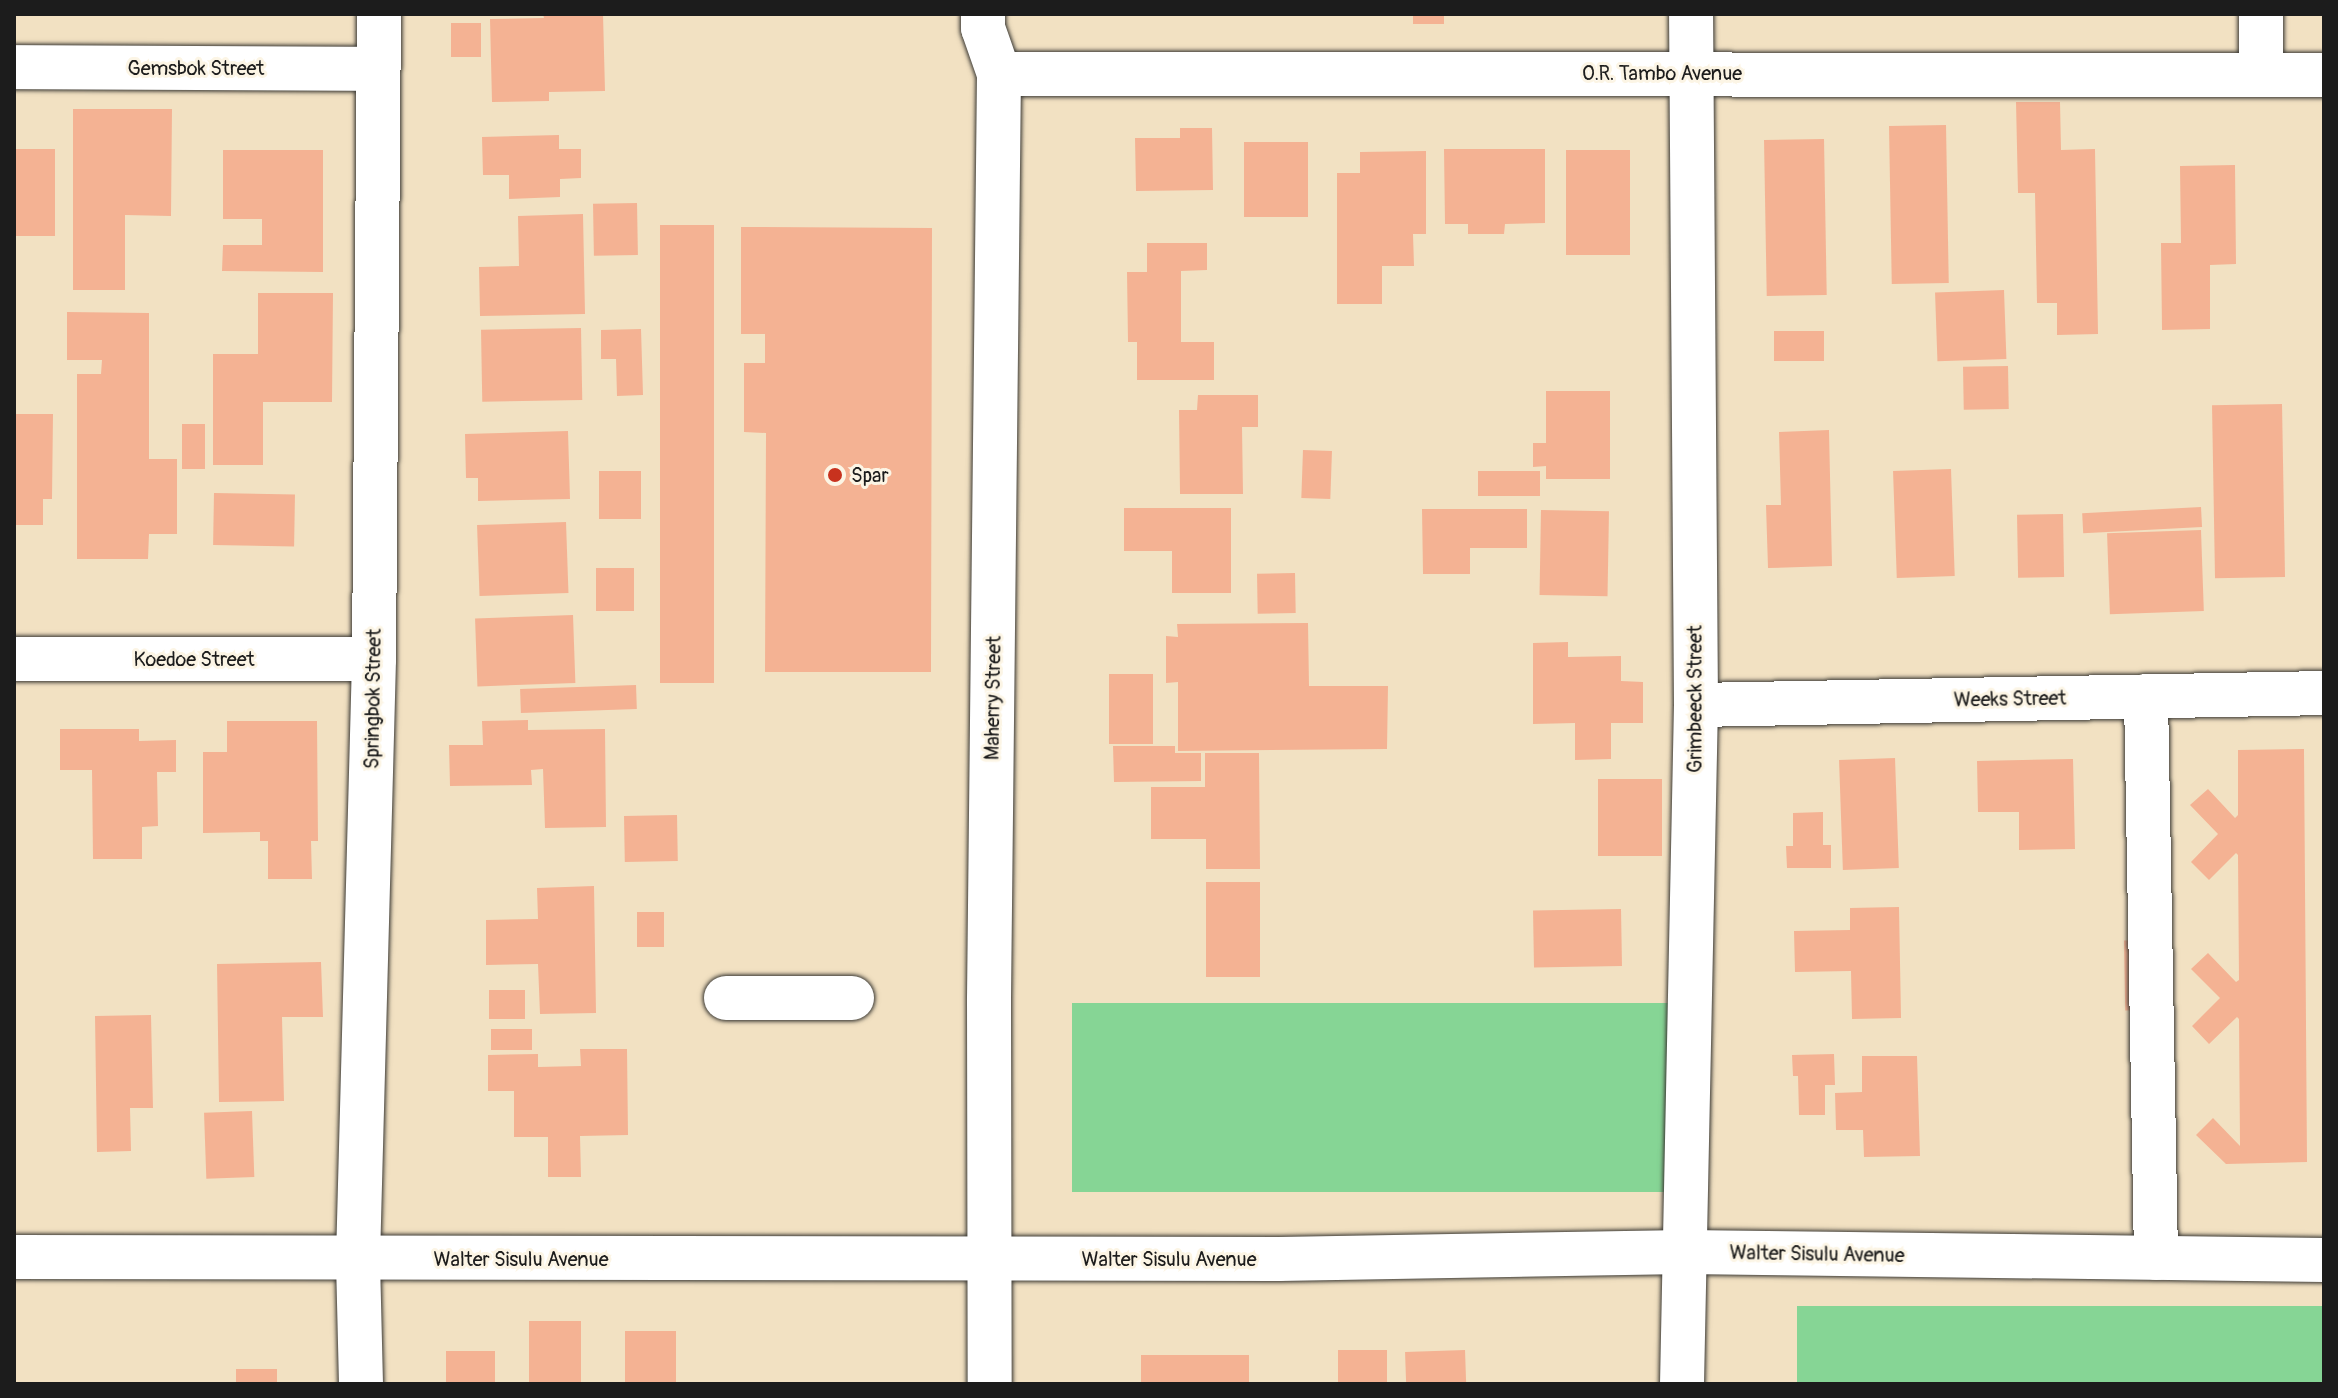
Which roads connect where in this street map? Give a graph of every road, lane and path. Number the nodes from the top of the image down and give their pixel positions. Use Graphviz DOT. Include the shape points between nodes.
graph roads {
  1 [pos="379,14"];
  2 [pos="983,14"];
  3 [pos="1691,14"];
  4 [pos="2261,14"];
  5 [pos="14,67"];
  6 [pos="378,69"];
  7 [pos="1691,73"];
  8 [pos="999,74"];
  9 [pos="2261,74"];
  10 [pos="2324,75"];
  11 [pos="14,659"];
  12 [pos="374,659"];
  13 [pos="2324,693"];
  14 [pos="2146,696"];
  15 [pos="1696,705"];
  16 [pos="2324,719"];
  17 [pos="726,998"];
  18 [pos="852,998"];
  19 [pos="1685,1252"];
  20 [pos="14,1257"];
  21 [pos="2156,1258"];
  22 [pos="358,1259"];
  23 [pos="988,1259"];
  24 [pos="2324,1260"];
  25 [pos="361,1384"];
  26 [pos="990,1384"];
  27 [pos="1682,1384"];
  1 -- 6 [label="street, Springbok Street"];
  2 -- 8 [label="street, Maherry Street"];
  3 -- 7 [label="street, Grimbeeck Street"];
  4 -- 9 [label="street"];
  5 -- 6 [label="street, Gemsbok Street"];
  6 -- 12 [label="street, Springbok Street"];
  7 -- 8 [label="street, O.R. Tambo Avenue"];
  7 -- 9 [label="street, O.R. Tambo Avenue"];
  7 -- 15 [label="street, Grimbeeck Street"];
  8 -- 23 [label="street, Maherry Street"];
  9 -- 10 [label="street, O.R. Tambo Avenue"];
  11 -- 12 [label="street, Koedoe Street"];
  12 -- 22 [label="street, Springbok Street"];
  13 -- 14 [label="street, Weeks Street"];
  13 -- 16 [label="street"];
  14 -- 15 [label="street, Weeks Street"];
  14 -- 21 [label="street"];
  15 -- 19 [label="street, Grimbeeck Street"];
  17 -- 18 [label="street"];
  19 -- 21 [label="street, Walter Sisulu Avenue"];
  19 -- 23 [label="street, Walter Sisulu Avenue"];
  19 -- 27 [label="street, Grimbeeck Street"];
  20 -- 22 [label="street, Walter Sisulu Avenue"];
  21 -- 24 [label="street, Walter Sisulu Avenue"];
  22 -- 23 [label="street, Walter Sisulu Avenue"];
  22 -- 25 [label="street, Springbok Street"];
  23 -- 26 [label="street, Maherry Street"];
}
